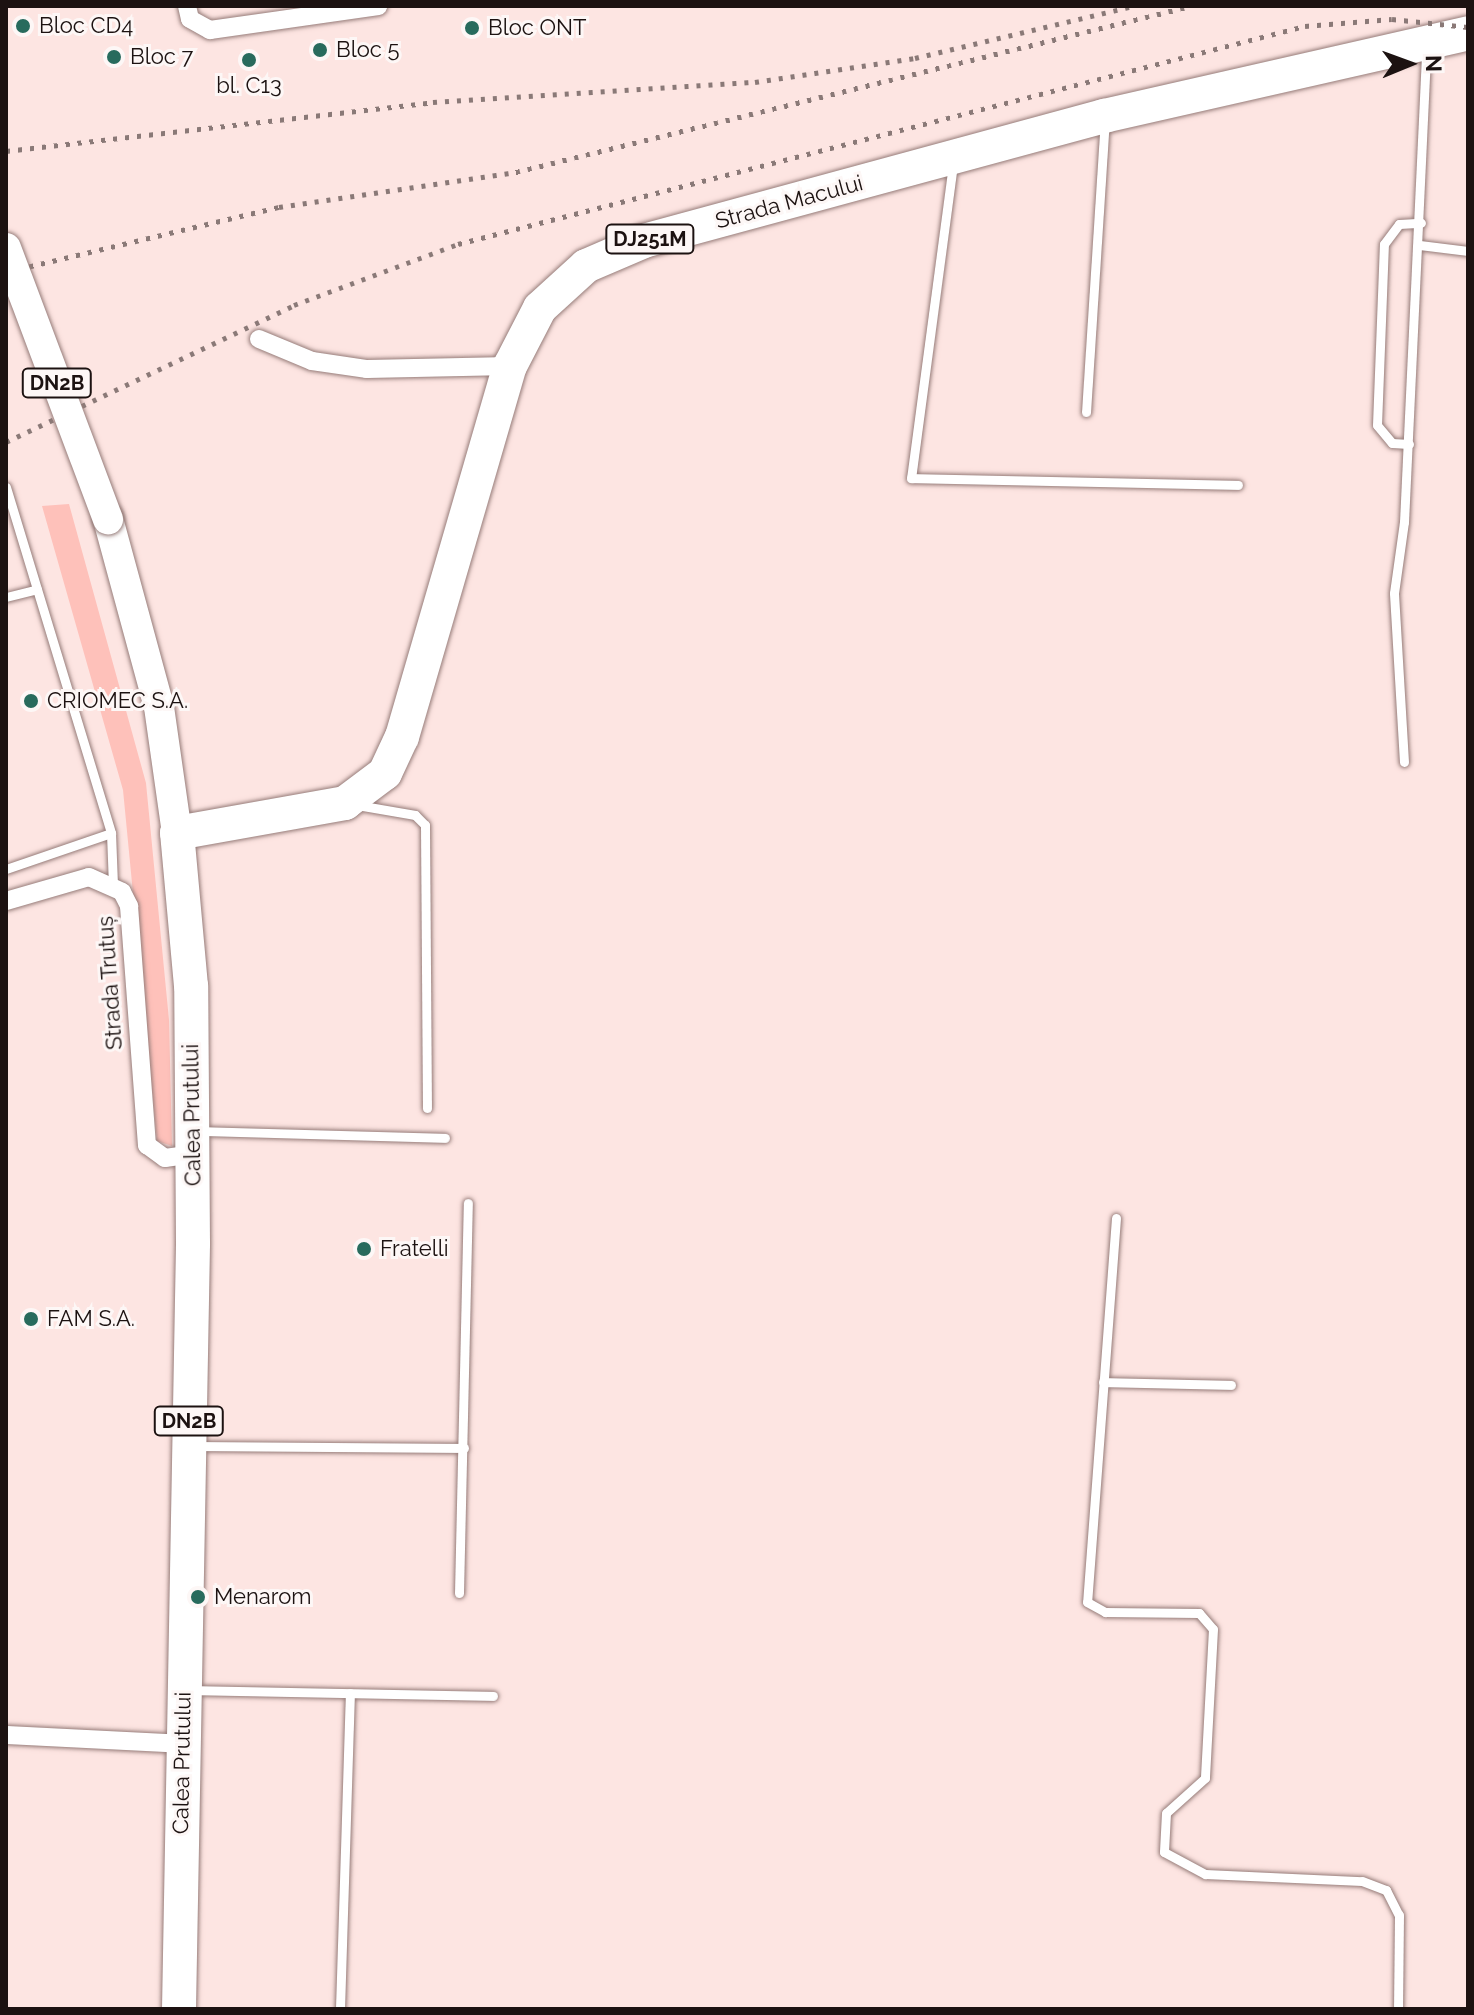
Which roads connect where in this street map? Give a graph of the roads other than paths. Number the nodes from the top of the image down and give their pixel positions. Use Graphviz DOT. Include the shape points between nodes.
graph roads {
  1 [pos="187,6"];
  2 [pos="378,6"];
  3 [pos="1468,33"];
  4 [pos="1426,43"];
  5 [pos="1104,116"];
  6 [pos="954,157"];
  7 [pos="1421,223"];
  8 [pos="1420,245"];
  9 [pos="6,248"];
  10 [pos="1468,251"];
  11 [pos="259,339"];
  12 [pos="510,366"];
  13 [pos="1086,412"];
  14 [pos="1409,444"];
  15 [pos="1238,485"];
  16 [pos="6,487"];
  17 [pos="37,589"];
  18 [pos="6,597"];
  19 [pos="1404,762"];
  20 [pos="345,803"];
  21 [pos="111,833"];
  22 [pos="177,833"];
  23 [pos="6,869"];
  24 [pos="113,884"];
  25 [pos="6,901"];
  26 [pos="427,1108"];
  27 [pos="445,1138"];
  28 [pos="192,1142"];
  29 [pos="468,1203"];
  30 [pos="1116,1218"];
  31 [pos="1103,1382"];
  32 [pos="1231,1385"];
  33 [pos="189,1446"];
  34 [pos="464,1448"];
  35 [pos="459,1593"];
  36 [pos="183,1689"];
  37 [pos="350,1693"];
  38 [pos="493,1696"];
  39 [pos="6,1735"];
  40 [pos="182,1744"];
  41 [pos="179,2009"];
  42 [pos="340,2009"];
  43 [pos="1398,2009"];
  1 -- 2 [label="street" via="190,19 210,30"];
  3 -- 4 [label="highway, Strada Macului / DJ251M"];
  4 -- 5 [label="highway, Strada Macului / DJ251M"];
  4 -- 7 [label="lane"];
  5 -- 6 [label="highway, Strada Macului / DJ251M"];
  5 -- 13 [label="lane"];
  6 -- 12 [label="highway, Strada Macului / DJ251M" via="613,252 559,286"];
  6 -- 15 [label="lane" via="911,478"];
  7 -- 8 [label="lane"];
  7 -- 14 [label="lane" via="1399,224 1384,244 1377,425 1383,437"];
  8 -- 10 [label="lane"];
  8 -- 14 [label="lane"];
  9 -- 22 [label="main road, Calea Prutului / DN2B, bridge" via="108,519 159,707"];
  11 -- 12 [label="street" via="312,361 367,369"];
  12 -- 20 [label="highway, Strada Macului / DJ251M" via="402,737 385,773"];
  14 -- 19 [label="lane" via="1394,593"];
  16 -- 17 [label="lane"];
  17 -- 18 [label="lane"];
  17 -- 21 [label="lane"];
  20 -- 22 [label="highway, Strada Macului / DJ251M"];
  20 -- 26 [label="lane" via="415,815 425,825"];
  21 -- 23 [label="lane"];
  21 -- 24 [label="lane"];
  22 -- 28 [label="highway, Calea Prutului / DN2B" via="191,986"];
  24 -- 25 [label="street, Strada Trutuș" via="89,877"];
  24 -- 28 [label="street, Strada Trutuș" via="129,906 147,1145 165,1158"];
  27 -- 28 [label="lane"];
  28 -- 33 [label="highway, Calea Prutului / DN2B"];
  29 -- 34 [label="lane"];
  30 -- 31 [label="lane"];
  31 -- 32 [label="lane"];
  31 -- 43 [label="lane" via="1087,1602 1105,1612 1199,1613 1213,1629 1205,1778 1166,1813 1164,1852 1205,1874 1362,1881 1386,1890 1399,1915"];
  33 -- 34 [label="lane"];
  33 -- 36 [label="highway, Calea Prutului / DN2B"];
  34 -- 35 [label="lane"];
  36 -- 37 [label="lane"];
  36 -- 40 [label="highway, Calea Prutului / DN2B"];
  37 -- 38 [label="lane"];
  37 -- 42 [label="lane"];
  39 -- 40 [label="street"];
  40 -- 41 [label="highway, Calea Prutului / DN2B"];
}
